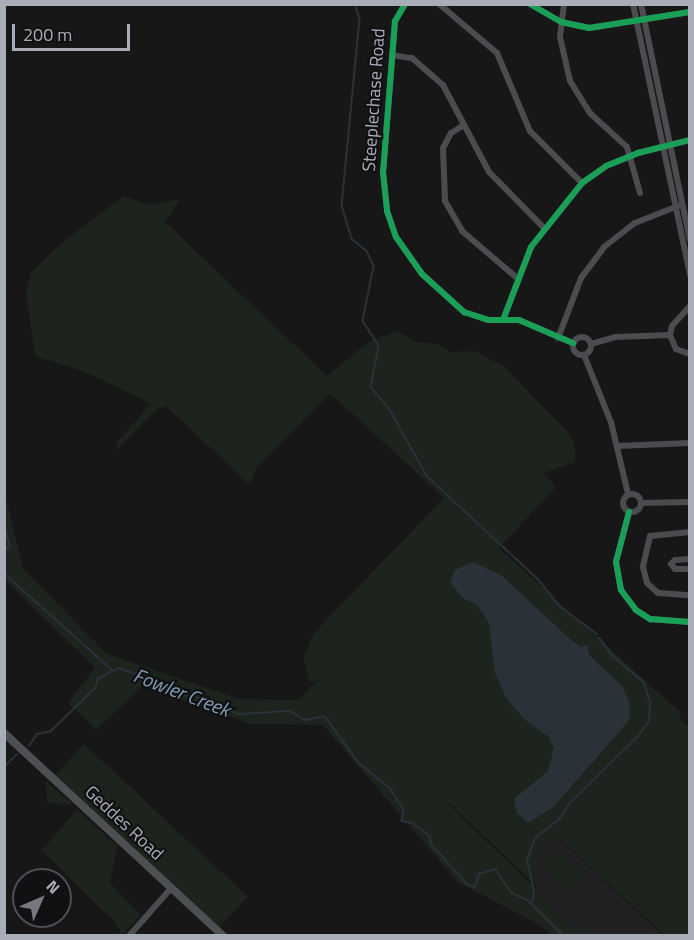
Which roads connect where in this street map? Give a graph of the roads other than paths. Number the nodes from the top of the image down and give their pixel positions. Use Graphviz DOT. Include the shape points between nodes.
graph roads {
  1 [pos="405,4"];
  2 [pos="439,4"];
  3 [pos="530,4"];
  4 [pos="564,4"];
  5 [pos="633,4"];
  6 [pos="641,4"];
  7 [pos="690,12"];
  8 [pos="645,21"];
  9 [pos="561,22"];
  10 [pos="637,23"];
  11 [pos="392,55"];
  12 [pos="464,125"];
  13 [pos="690,140"];
  14 [pos="670,144"];
  15 [pos="662,146"];
  16 [pos="632,155"];
  17 [pos="582,183"];
  18 [pos="640,193"];
  19 [pos="682,205"];
  20 [pos="675,207"];
  21 [pos="543,228"];
  22 [pos="690,240"];
  23 [pos="690,275"];
  24 [pos="517,278"];
  25 [pos="690,306"];
  26 [pos="503,320"];
  27 [pos="670,335"];
  28 [pos="558,338"];
  29 [pos="573,343"];
  30 [pos="591,344"];
  31 [pos="690,354"];
  32 [pos="584,355"];
  33 [pos="690,443"];
  34 [pos="617,446"];
  35 [pos="628,495"];
  36 [pos="690,502"];
  37 [pos="641,503"];
  38 [pos="629,512"];
  39 [pos="690,532"];
  40 [pos="690,559"];
  41 [pos="690,569"];
  42 [pos="690,595"];
  43 [pos="690,622"];
  44 [pos="4,733"];
  45 [pos="172,887"];
  46 [pos="129,936"];
  47 [pos="223,936"];
  1 -- 11 [label="street, Steeplechase Road" via="395,21"];
  2 -- 17 [label="street" via="497,53 530,131"];
  3 -- 9 [label="street"];
  4 -- 9 [label="street"];
  5 -- 10 [label="street"];
  6 -- 8 [label="street"];
  7 -- 8 [label="street"];
  8 -- 10 [label="street"];
  8 -- 14 [label="street"];
  9 -- 10 [label="street" via="589,28"];
  9 -- 16 [label="street" via="562,57 573,89 591,114 621,139"];
  10 -- 15 [label="street"];
  11 -- 12 [label="street" via="412,58 443,84"];
  11 -- 26 [label="street, Steeplechase Road" via="383,172 392,228 417,269 462,310 479,318"];
  12 -- 21 [label="street" via="489,172"];
  12 -- 24 [label="street" via="451,133 442,148 442,184 447,206 466,235"];
  13 -- 14 [label="street"];
  14 -- 15 [label="street"];
  14 -- 19 [label="street"];
  15 -- 16 [label="street"];
  15 -- 20 [label="street"];
  16 -- 17 [label="street"];
  16 -- 18 [label="street"];
  17 -- 21 [label="street"];
  19 -- 20 [label="street"];
  19 -- 22 [label="street"];
  20 -- 23 [label="street"];
  20 -- 28 [label="street" via="635,223 604,247 582,278"];
  21 -- 24 [label="street"];
  24 -- 26 [label="street"];
  25 -- 27 [label="street" via="675,322"];
  26 -- 28 [label="street, Steeplechase Road" via="521,320"];
  27 -- 30 [label="street" via="615,337"];
  27 -- 31 [label="street" via="676,349"];
  28 -- 29 [label="street, Steeplechase Road"];
  29 -- 30 [label="street" via="583,337"];
  29 -- 32 [label="street" via="574,352"];
  30 -- 32 [label="street"];
  32 -- 34 [label="street"];
  33 -- 34 [label="street"];
  34 -- 35 [label="street"];
  35 -- 37 [label="street" via="638,496"];
  35 -- 38 [label="street" via="623,502"];
  36 -- 37 [label="street"];
  37 -- 38 [label="street" via="637,510"];
  38 -- 43 [label="street" via="616,562 621,590 636,610 650,619"];
  39 -- 42 [label="street" via="651,536 643,567 647,583 658,593"];
  40 -- 41 [label="street" via="675,560 672,564 675,569"];
  44 -- 45 [label="main road, Geddes Road"];
  45 -- 46 [label="street"];
  45 -- 47 [label="main road, Geddes Road"];
}
